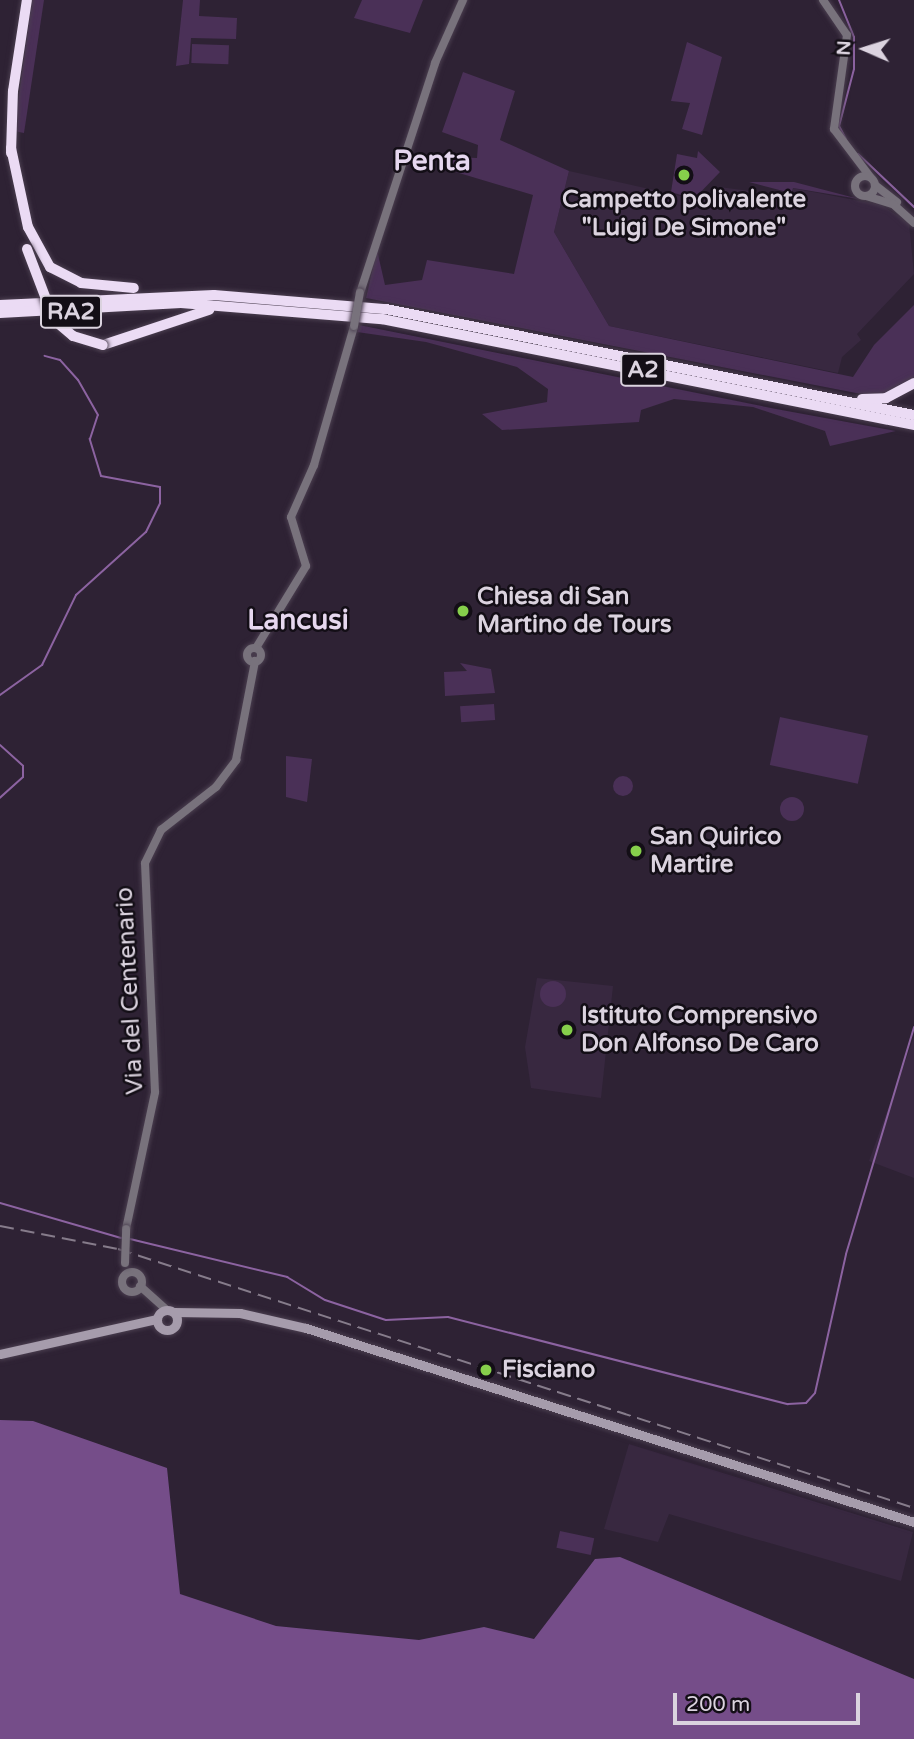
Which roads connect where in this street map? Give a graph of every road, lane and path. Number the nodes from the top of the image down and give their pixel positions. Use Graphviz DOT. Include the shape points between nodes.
graph roads {
  1 [pos="27,0"];
  2 [pos="463,0"];
  3 [pos="823,0"];
  4 [pos="11,148"];
  5 [pos="855,161"];
  6 [pos="857,179"];
  7 [pos="873,181"];
  8 [pos="866,196"];
  9 [pos="914,217"];
  10 [pos="914,223"];
  11 [pos="214,295"];
  12 [pos="142,304"];
  13 [pos="0,305"];
  14 [pos="0,313"];
  15 [pos="382,319"];
  16 [pos="0,320"];
  17 [pos="694,370"];
  18 [pos="914,383"];
  19 [pos="914,415"];
  20 [pos="914,425"];
  21 [pos="125,1263"];
  22 [pos="132,1272"];
  23 [pos="122,1281"];
  24 [pos="137,1289"];
  25 [pos="211,1313"];
  26 [pos="164,1314"];
  27 [pos="134,1327"];
  28 [pos="171,1328"];
  29 [pos="0,1354"];
  30 [pos="914,1522"];
  1 -- 4 [label="highway"];
  2 -- 21 [label="street, Via del Centenario, bridge" via="435,63 360,293 314,465 291,517 306,566 256,648 247,654 255,662 236,760 216,787 161,830 145,863 155,1092 126,1229"];
  3 -- 5 [label="street" via="847,36 833,123"];
  4 -- 11 [label="highway" via="28,227 56,273 81,284"];
  4 -- 15 [label="highway, bridge" via="27,249 54,320 72,336 103,345 205,310"];
  5 -- 6 [label="street"];
  5 -- 7 [label="street"];
  6 -- 7 [label="street"];
  6 -- 8 [label="street" via="856,191"];
  7 -- 8 [label="street"];
  7 -- 9 [label="street"];
  8 -- 10 [label="street" via="893,204"];
  11 -- 13 [label="highway, A2"];
  11 -- 17 [label="highway, A2" via="386,309"];
  12 -- 14 [label="highway"];
  12 -- 15 [label="highway, A2" via="251,305"];
  12 -- 16 [label="highway, RA2"];
  15 -- 20 [label="highway, A2"];
  17 -- 18 [label="highway" via="855,399 886,398"];
  17 -- 19 [label="highway, A2"];
  21 -- 22 [label="street"];
  21 -- 23 [label="street, Via del Centenario"];
  22 -- 23 [label="street"];
  22 -- 24 [label="street"];
  23 -- 24 [label="street"];
  24 -- 26 [label="street"];
  25 -- 26 [label="main road"];
  25 -- 28 [label="main road"];
  25 -- 30 [label="main road" via="240,1313 306,1328"];
  26 -- 27 [label="main road"];
  26 -- 28 [label="main road"];
  26 -- 28 [label="main road"];
  27 -- 28 [label="main road"];
  27 -- 29 [label="main road"];
}
